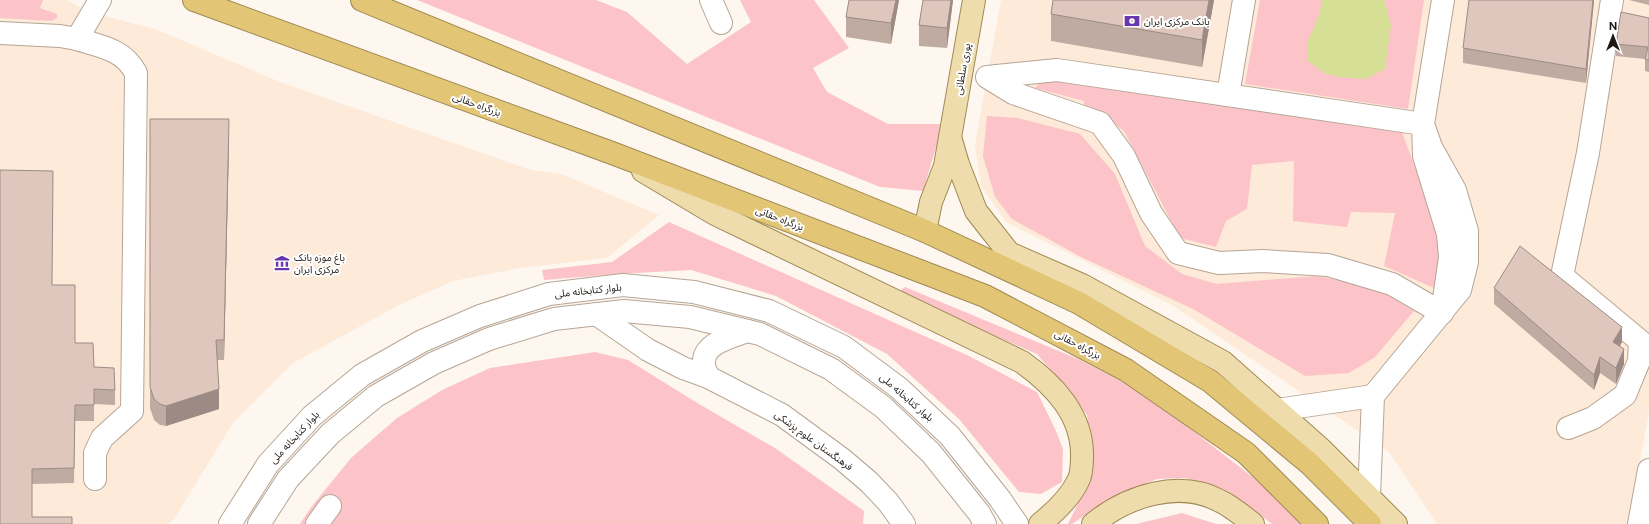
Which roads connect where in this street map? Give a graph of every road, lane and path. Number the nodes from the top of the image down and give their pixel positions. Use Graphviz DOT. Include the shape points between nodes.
graph roads {
  1 [pos="100,0"];
  2 [pos="194,0"];
  3 [pos="362,0"];
  4 [pos="711,0"];
  5 [pos="974,0"];
  6 [pos="1244,0"];
  7 [pos="1442,0"];
  8 [pos="1612,0"];
  9 [pos="721,23"];
  10 [pos="0,33"];
  11 [pos="77,39"];
  12 [pos="1228,94"];
  13 [pos="1423,124"];
  14 [pos="950,137"];
  15 [pos="612,154"];
  16 [pos="925,231"];
  17 [pos="1442,313"];
  18 [pos="596,314"];
  19 [pos="746,331"];
  20 [pos="708,377"];
  21 [pos="1373,396"];
  22 [pos="1277,410"];
  23 [pos="1568,428"];
  24 [pos="1648,477"];
  25 [pos="95,480"];
  26 [pos="1369,497"];
  27 [pos="330,506"];
  28 [pos="901,523"];
  29 [pos="230,524"];
  30 [pos="259,524"];
  31 [pos="317,524"];
  32 [pos="984,524"];
  33 [pos="1017,524"];
  34 [pos="1040,524"];
  35 [pos="1093,524"];
  36 [pos="1253,524"];
  37 [pos="1317,524"];
  38 [pos="1370,524"];
  39 [pos="1396,524"];
  40 [pos="1639,524"];
  1 -- 11 [label="street"];
  2 -- 15 [label="highway, بزرگراه حقانی"];
  3 -- 16 [label="highway"];
  4 -- 9 [label="street"];
  5 -- 14 [label="main road, پوری سلطانی"];
  6 -- 12 [label="street"];
  7 -- 13 [label="street"];
  8 -- 23 [label="street" via="1588,153 1562,276 1640,341 1639,361 1625,395 1593,418"];
  10 -- 11 [label="street"];
  11 -- 25 [label="street" via="119,53 131,64 136,73 132,411 102,438 95,452"];
  12 -- 13 [label="street"];
  12 -- 17 [label="street" via="1057,70 987,77 1013,93 1100,123 1124,156 1151,213 1178,253 1220,263 1263,261 1328,265 1392,284"];
  13 -- 17 [label="street" via="1431,147 1455,190 1467,231 1467,262 1460,290"];
  14 -- 16 [label="main road, پوری سلطانی" via="945,166 931,202"];
  14 -- 22 [label="main road" via="976,211 1009,253 1082,284 1223,362"];
  15 -- 34 [label="main road" via="716,214 1022,362 1040,375 1074,416 1082,449 1079,480 1062,505"];
  15 -- 37 [label="highway, بزرگراه حقانی" via="985,296 1126,370 1246,453"];
  16 -- 38 [label="highway" via="1079,303 1210,381 1310,464"];
  17 -- 21 [label="street"];
  18 -- 19 [label="street" via="624,311 690,317"];
  18 -- 20 [label="street, فرهنگستان علوم پزشکی" via="648,350"];
  18 -- 30 [label="street" via="554,319 489,339 434,363 376,396 330,434 288,480"];
  19 -- 20 [label="street" via="720,341 712,347 706,355 704,364"];
  19 -- 32 [label="street" via="760,334 831,369 883,407 931,453 979,513"];
  20 -- 28 [label="street, فرهنگستان علوم پزشکی" via="782,415 842,459 888,502"];
  21 -- 22 [label="street"];
  21 -- 26 [label="street"];
  22 -- 26 [label="main road"];
  24 -- 40 [label="street"];
  26 -- 39 [label="main road"];
  27 -- 31 [label="street"];
  29 -- 33 [label="street, بلوار کتابخانه ملی" via="268,464 312,416 362,375 422,340 480,316 549,294 624,285 694,292 769,311 844,347 899,388 950,436"];
  35 -- 36 [label="main road" via="1127,502 1153,494 1180,491 1220,500"];
}
